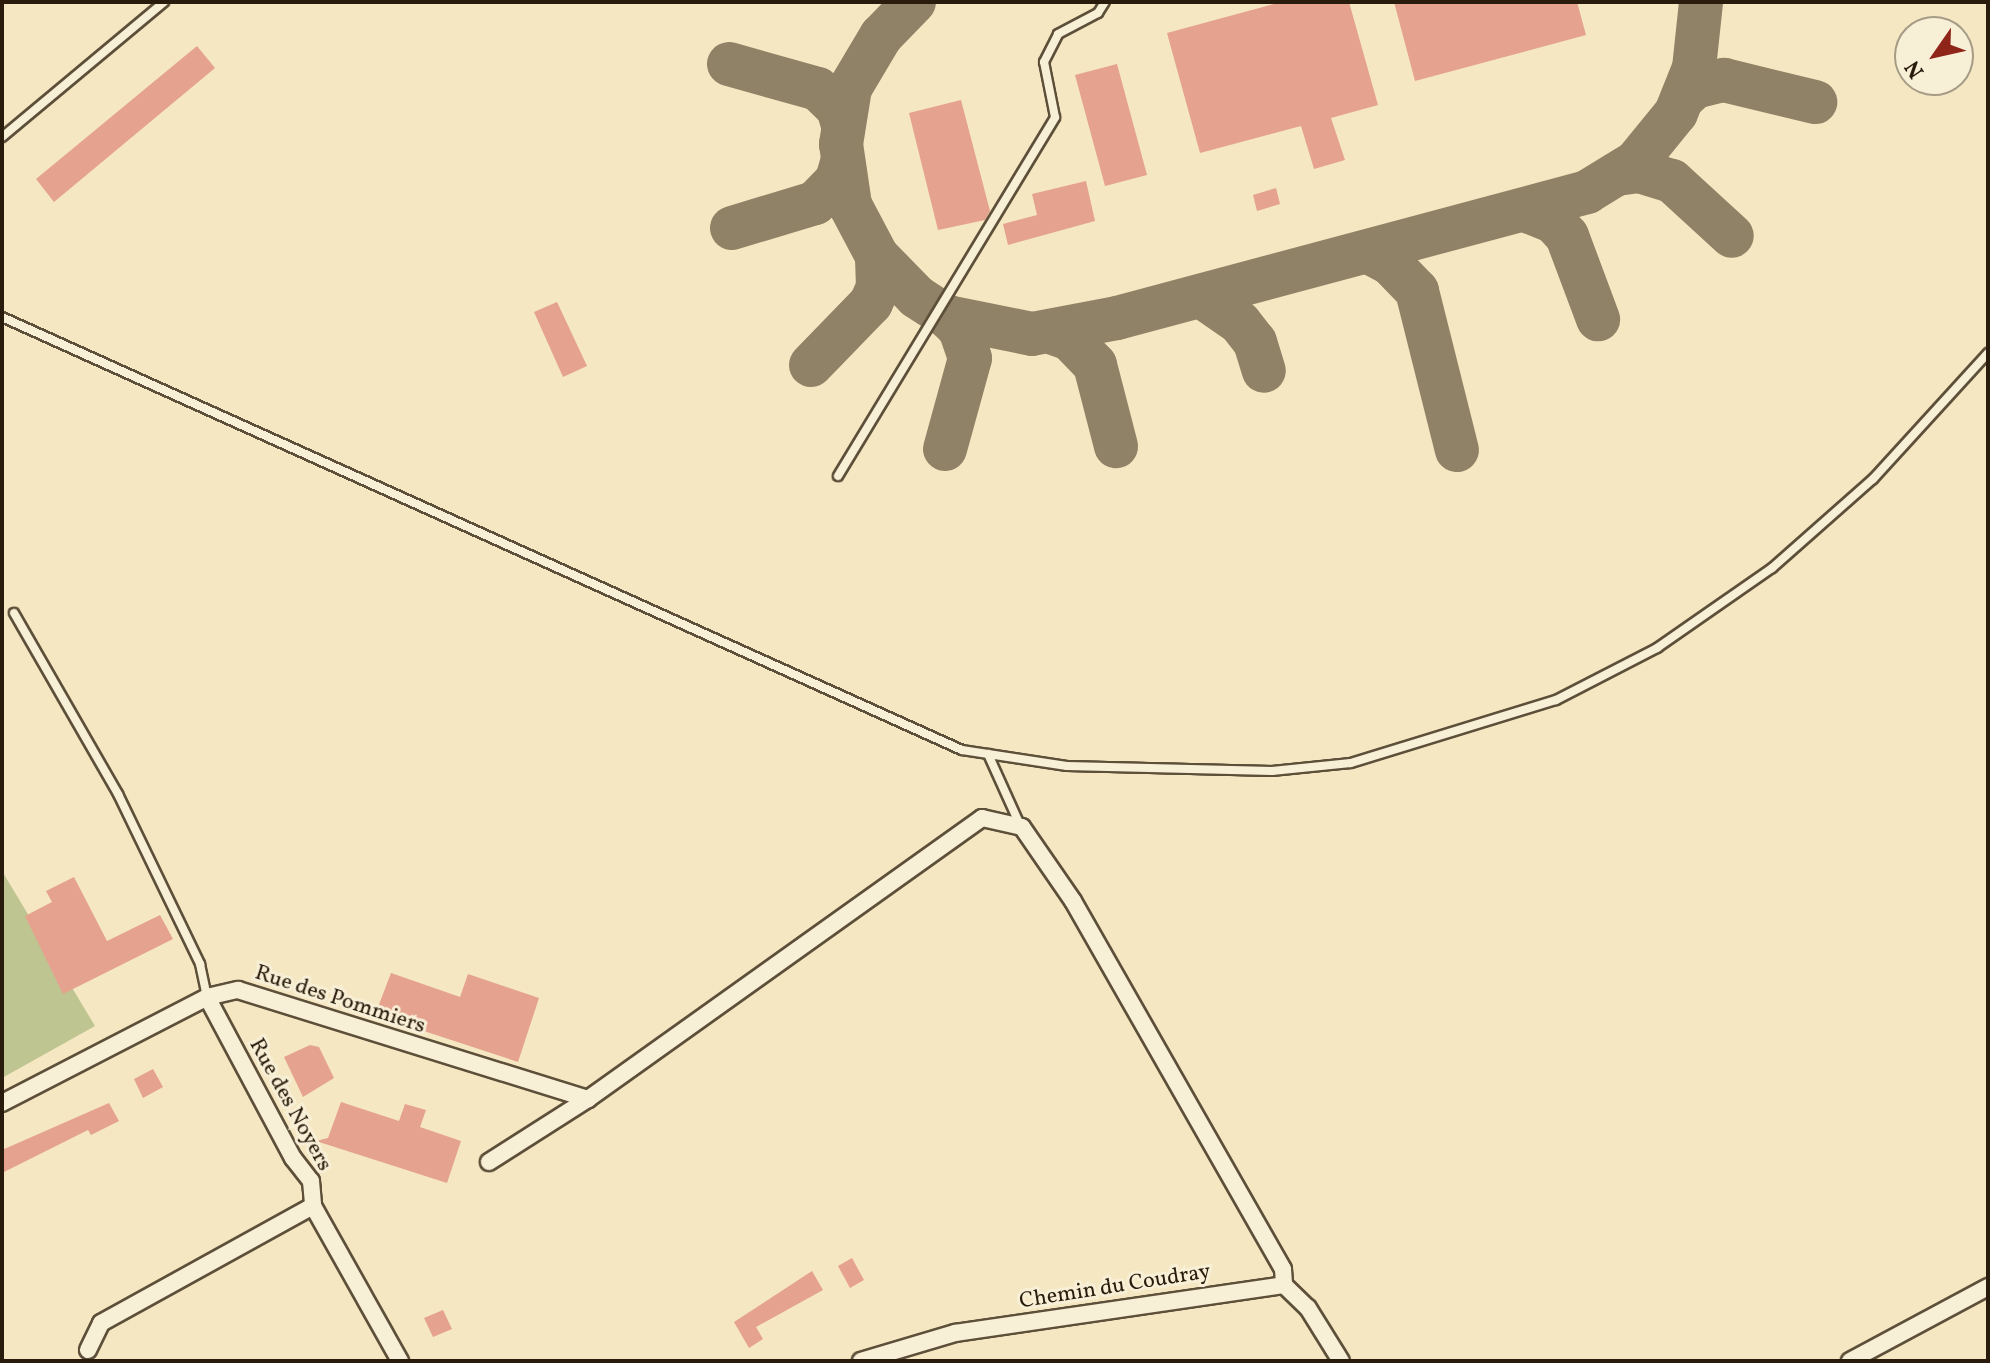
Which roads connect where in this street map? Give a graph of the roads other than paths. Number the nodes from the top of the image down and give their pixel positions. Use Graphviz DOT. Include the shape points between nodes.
graph roads {
  1 [pos="164,2"];
  2 [pos="1105,2"];
  3 [pos="2,137"];
  4 [pos="2,317"];
  5 [pos="1988,353"];
  6 [pos="838,476"];
  7 [pos="14,613"];
  8 [pos="988,754"];
  9 [pos="1022,827"];
  10 [pos="207,997"];
  11 [pos="588,1099"];
  12 [pos="2,1103"];
  13 [pos="489,1162"];
  14 [pos="313,1206"];
  15 [pos="1284,1285"];
  16 [pos="1988,1287"];
  17 [pos="88,1350"];
  18 [pos="400,1361"];
  19 [pos="861,1361"];
  20 [pos="1341,1361"];
  21 [pos="1850,1361"];
  1 -- 3 [label="lane"];
  2 -- 6 [label="lane" via="1098,13 1058,34 1044,62 1055,117"];
  4 -- 8 [label="lane" via="909,730"];
  5 -- 8 [label="lane" via="1873,479 1772,568 1657,648 1556,700 1351,763 1272,771 1067,766"];
  7 -- 10 [label="lane" via="118,794 200,964"];
  8 -- 9 [label="lane"];
  9 -- 11 [label="street" via="982,818"];
  9 -- 15 [label="street" via="1073,901 1283,1269"];
  10 -- 11 [label="street, Rue des Pommiers" via="238,990"];
  10 -- 12 [label="street, Rue des Pommiers"];
  10 -- 14 [label="street, Rue des Noyers" via="271,1120 311,1181"];
  11 -- 13 [label="street"];
  14 -- 17 [label="street" via="101,1323"];
  14 -- 18 [label="street, Rue des Noyers"];
  15 -- 19 [label="street, Chemin du Coudray" via="955,1333"];
  15 -- 20 [label="street" via="1308,1308"];
  16 -- 21 [label="street"];
}
